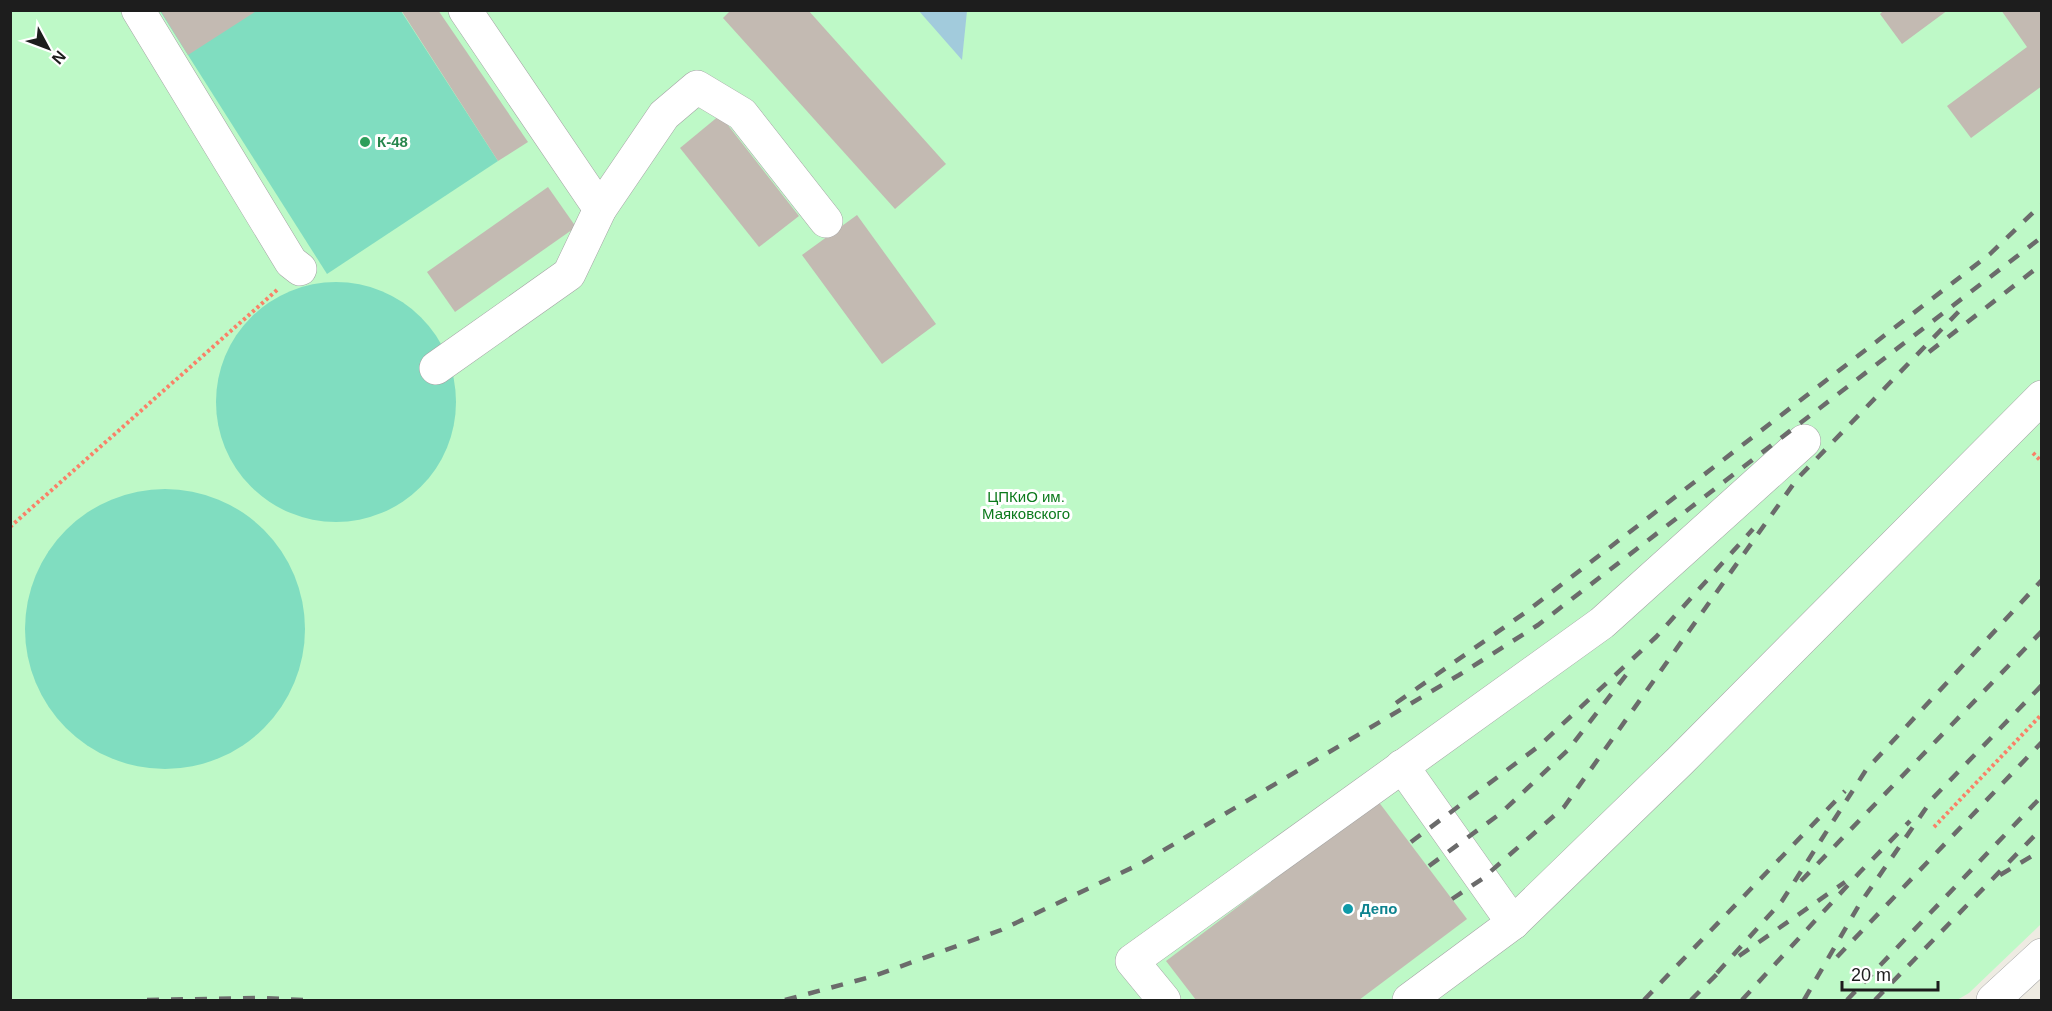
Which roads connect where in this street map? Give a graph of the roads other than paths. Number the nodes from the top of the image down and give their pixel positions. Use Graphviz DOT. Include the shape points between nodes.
graph roads {
  1 [pos="138,10"];
  2 [pos="465,10"];
  3 [pos="600,209"];
  4 [pos="826,220"];
  5 [pos="300,269"];
  6 [pos="436,368"];
  7 [pos="2042,397"];
  8 [pos="1804,441"];
  9 [pos="1402,766"];
  10 [pos="1513,923"];
  11 [pos="2042,955"];
  12 [pos="1164,1000"];
  13 [pos="1409,1000"];
  14 [pos="1994,1000"];
  1 -- 5 [label="street" via="291,262"];
  2 -- 3 [label="street"];
  3 -- 4 [label="street" via="664,115 697,87 741,114"];
  3 -- 6 [label="street" via="569,274"];
  7 -- 10 [label="street"];
  8 -- 9 [label="street" via="1602,623"];
  9 -- 10 [label="street"];
  9 -- 12 [label="street" via="1132,961"];
  10 -- 13 [label="street"];
  11 -- 14 [label="street"];
}
